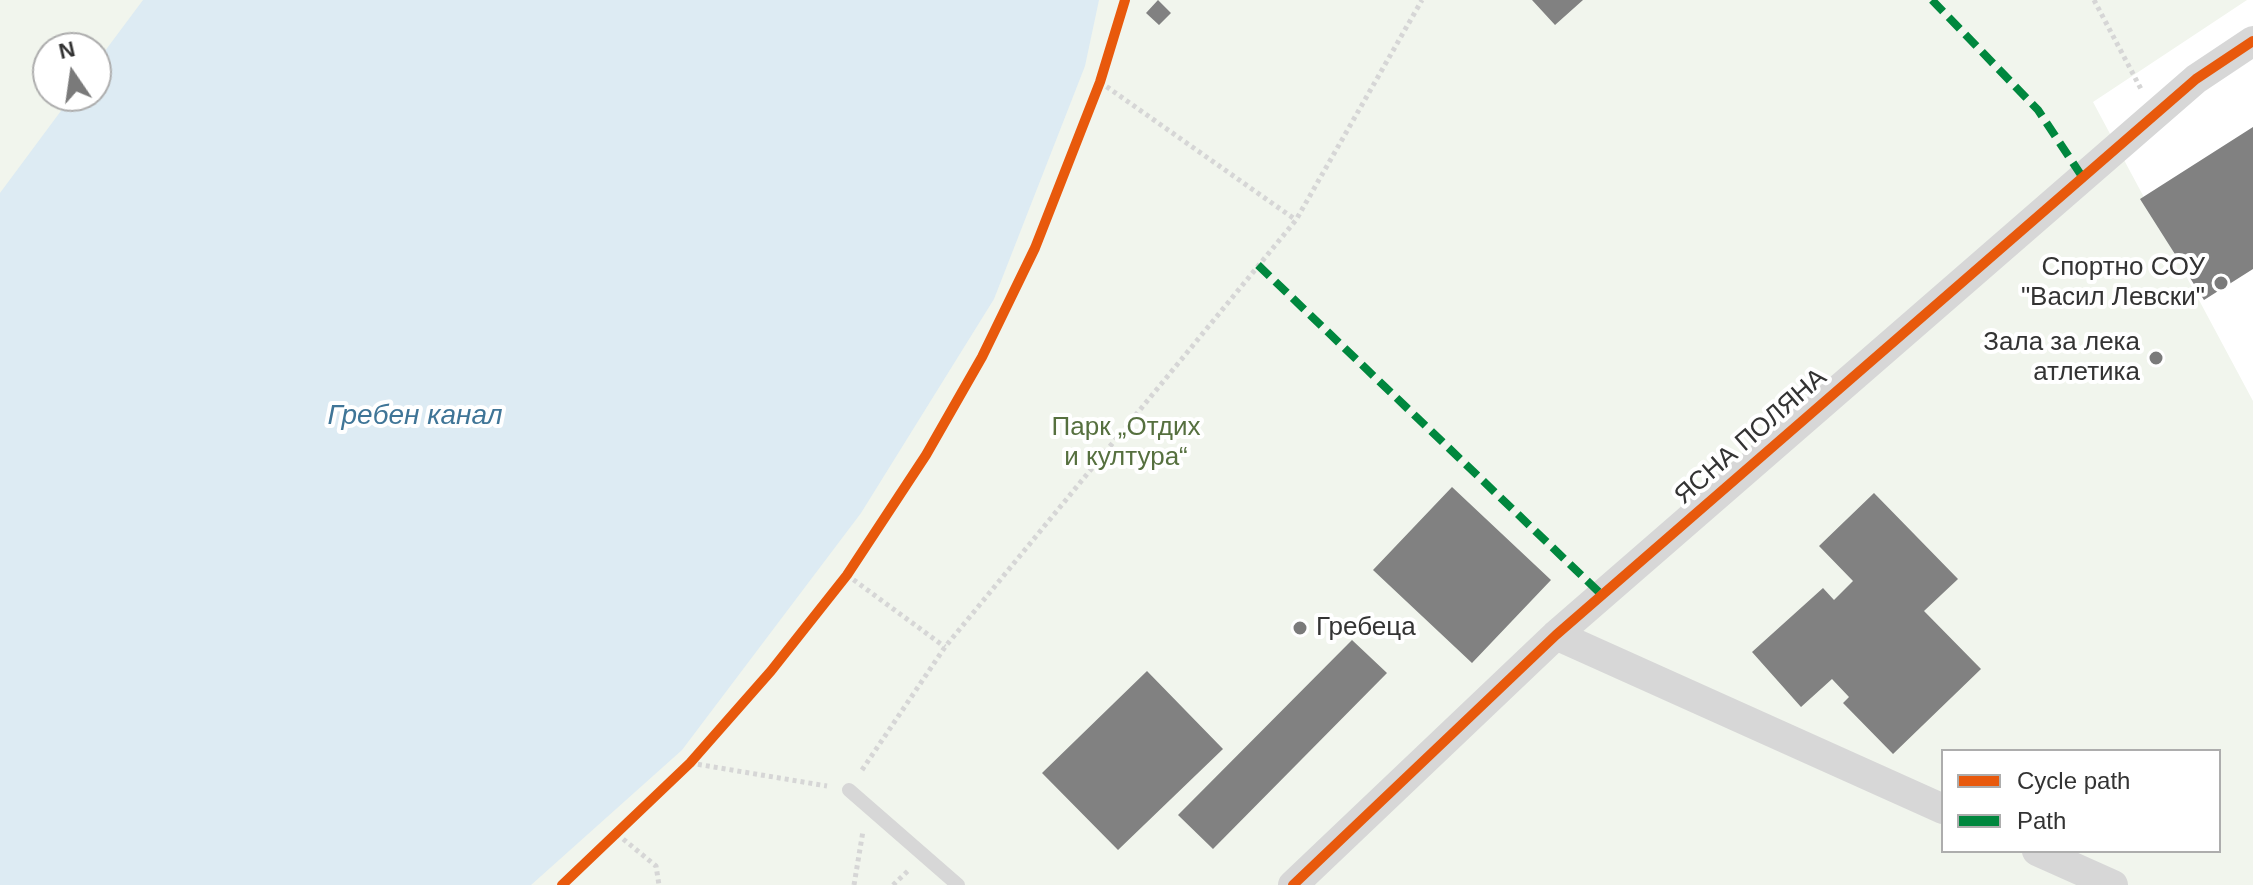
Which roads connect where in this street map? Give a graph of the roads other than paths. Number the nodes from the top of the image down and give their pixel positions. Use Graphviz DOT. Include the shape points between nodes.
graph roads {
  1 [pos="2253,41"];
  2 [pos="1556,635"];
  3 [pos="849,790"];
  4 [pos="1941,808"];
  5 [pos="2041,853"];
  6 [pos="958,885"];
  7 [pos="1293,885"];
  8 [pos="2113,885"];
  1 -- 2 [label="street, ЯСНА ПОЛЯНА" via="2196,79"];
  2 -- 4 [label="street"];
  2 -- 7 [label="street, ЯСНА ПОЛЯНА"];
  3 -- 6 [label="lane"];
  5 -- 8 [label="street"];
}
